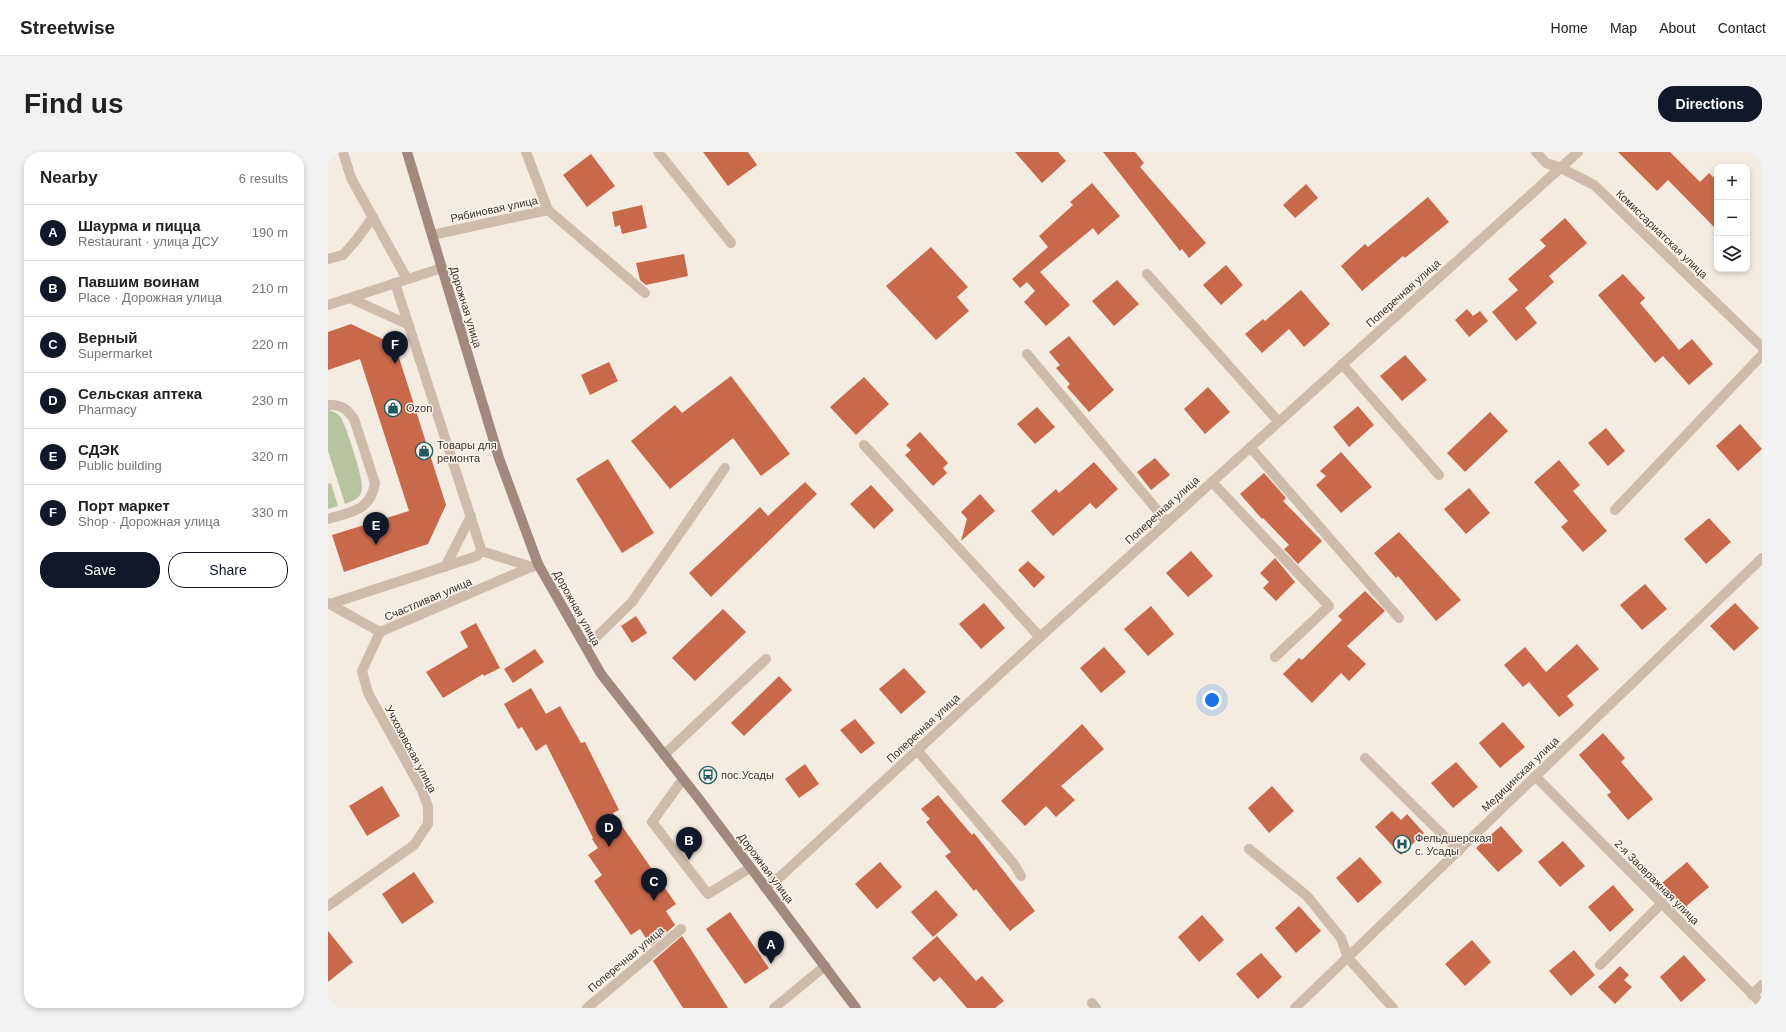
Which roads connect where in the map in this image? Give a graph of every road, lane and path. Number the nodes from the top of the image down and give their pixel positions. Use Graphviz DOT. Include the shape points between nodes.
graph roads {
  1 [pos="342,152"];
  2 [pos="407,152"];
  3 [pos="526,152"];
  4 [pos="658,152"];
  5 [pos="1536,152"];
  6 [pos="1578,152"];
  7 [pos="1561,168"];
  8 [pos="548,210"];
  9 [pos="373,217"];
  10 [pos="432,235"];
  11 [pos="731,243"];
  12 [pos="328,259"];
  13 [pos="442,268"];
  14 [pos="1147,274"];
  15 [pos="407,279"];
  16 [pos="395,283"];
  17 [pos="645,293"];
  18 [pos="350,298"];
  19 [pos="328,305"];
  20 [pos="409,325"];
  21 [pos="1762,347"];
  22 [pos="1027,354"];
  23 [pos="1762,355"];
  24 [pos="1342,364"];
  25 [pos="328,405"];
  26 [pos="1278,421"];
  27 [pos="864,445"];
  28 [pos="1250,447"];
  29 [pos="725,468"];
  30 [pos="1439,475"];
  31 [pos="1212,482"];
  32 [pos="1615,510"];
  33 [pos="471,516"];
  34 [pos="328,519"];
  35 [pos="1167,522"];
  36 [pos="481,551"];
  37 [pos="1762,558"];
  38 [pos="535,565"];
  39 [pos="445,567"];
  40 [pos="329,603"];
  41 [pos="1399,618"];
  42 [pos="380,632"];
  43 [pos="1040,637"];
  44 [pos="586,647"];
  45 [pos="1275,657"];
  46 [pos="766,659"];
  47 [pos="917,750"];
  48 [pos="664,755"];
  49 [pos="1365,758"];
  50 [pos="1535,776"];
  51 [pos="683,779"];
  52 [pos="1249,849"];
  53 [pos="1459,850"];
  54 [pos="750,868"];
  55 [pos="1021,876"];
  56 [pos="765,888"];
  57 [pos="1662,903"];
  58 [pos="328,906"];
  59 [pos="682,929"];
  60 [pos="1348,958"];
  61 [pos="825,966"];
  62 [pos="1600,966"];
  63 [pos="1762,985"];
  64 [pos="1752,995"];
  65 [pos="1762,1004"];
  66 [pos="587,1008"];
  67 [pos="774,1008"];
  68 [pos="856,1008"];
  69 [pos="1295,1008"];
  70 [pos="1393,1008"];
  1 -- 9 [label="street" via="351,178"];
  2 -- 10 [label="street, Дорожная улица"];
  3 -- 8 [label="street, Рябиновая улица"];
  4 -- 11 [label="street"];
  5 -- 7 [label="street, Комиссариатская улица" via="1546,163"];
  6 -- 7 [label="street, Поперечная улица"];
  7 -- 21 [label="street, Комиссариатская улица" via="1594,185"];
  7 -- 24 [label="street, Поперечная улица"];
  8 -- 10 [label="street, Рябиновая улица"];
  8 -- 17 [label="street"];
  9 -- 12 [label="street" via="343,255"];
  9 -- 15 [label="street"];
  10 -- 13 [label="street, Дорожная улица"];
  13 -- 15 [label="street"];
  13 -- 38 [label="street, Дорожная улица" via="499,458"];
  14 -- 26 [label="street"];
  15 -- 16 [label="street"];
  16 -- 18 [label="street"];
  16 -- 20 [label="street"];
  18 -- 19 [label="street"];
  18 -- 20 [label="street"];
  20 -- 33 [label="street"];
  22 -- 35 [label="street"];
  23 -- 32 [label="street"];
  24 -- 26 [label="street, Поперечная улица"];
  24 -- 30 [label="street"];
  25 -- 34 [label="street" via="342,406 354,419 375,484 374,492 358,510"];
  26 -- 28 [label="street, Поперечная улица"];
  27 -- 43 [label="street"];
  28 -- 31 [label="street, Поперечная улица"];
  28 -- 41 [label="street"];
  29 -- 44 [label="street" via="632,602"];
  31 -- 35 [label="street, Поперечная улица"];
  31 -- 45 [label="street" via="1329,606"];
  33 -- 36 [label="street"];
  33 -- 39 [label="street"];
  35 -- 43 [label="street, Поперечная улица"];
  36 -- 38 [label="street"];
  36 -- 39 [label="street" via="477,556"];
  37 -- 50 [label="street, Медицинская улица"];
  38 -- 42 [label="street, Счастливая улица"];
  38 -- 44 [label="street, Дорожная улица"];
  39 -- 40 [label="street"];
  40 -- 42 [label="street, Счастливая улица"];
  42 -- 58 [label="street, Учхозовская улица" via="362,671 368,693 422,790 428,807 428,824 414,845"];
  43 -- 47 [label="street, Поперечная улица"];
  44 -- 48 [label="street, Дорожная улица" via="601,674"];
  46 -- 48 [label="street"];
  47 -- 55 [label="street" via="1014,864"];
  47 -- 56 [label="street, Поперечная улица"];
  48 -- 51 [label="street, Дорожная улица"];
  49 -- 53 [label="street"];
  50 -- 53 [label="street, Медицинская улица"];
  50 -- 57 [label="street, 2-я Заовражная улица"];
  51 -- 54 [label="street, Дорожная улица"];
  51 -- 54 [label="street" via="652,822 708,894"];
  52 -- 60 [label="street" via="1307,896 1341,938"];
  53 -- 60 [label="street, Медицинская улица"];
  54 -- 56 [label="street, Дорожная улица"];
  56 -- 61 [label="street, Дорожная улица"];
  57 -- 62 [label="street"];
  57 -- 64 [label="street, 2-я Заовражная улица"];
  59 -- 66 [label="street, Поперечная улица"];
  60 -- 69 [label="street, Медицинская улица"];
  60 -- 70 [label="street"];
  61 -- 67 [label="street"];
  61 -- 68 [label="street, Дорожная улица"];
  63 -- 64 [label="street"];
  64 -- 65 [label="street, 2-я Заовражная улица"];
}
